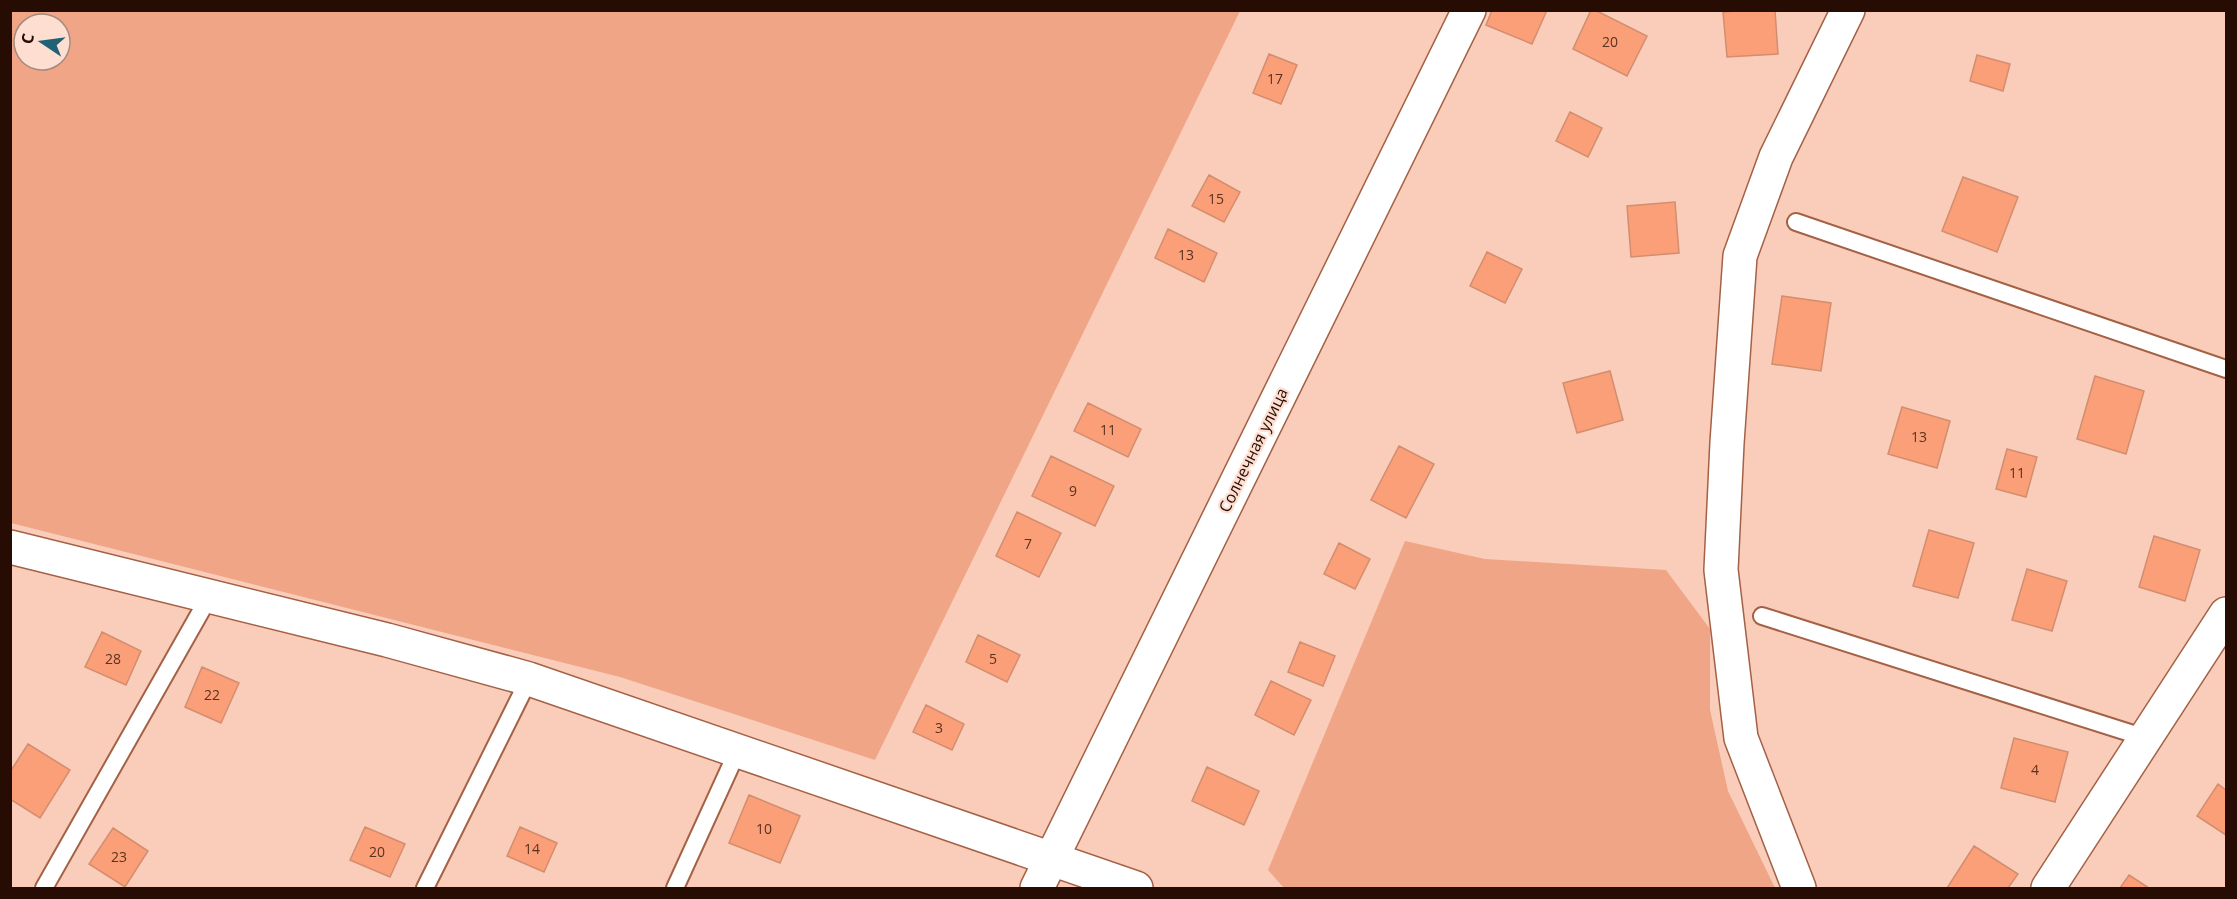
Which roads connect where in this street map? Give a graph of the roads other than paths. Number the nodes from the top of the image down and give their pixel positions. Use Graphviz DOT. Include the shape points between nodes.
graph roads {
  1 [pos="1469,10"];
  2 [pos="1848,10"];
  3 [pos="1796,222"];
  4 [pos="2226,369"];
  5 [pos="10,547"];
  6 [pos="209,597"];
  7 [pos="2226,614"];
  8 [pos="1762,616"];
  9 [pos="529,679"];
  10 [pos="2146,738"];
  11 [pos="738,750"];
  12 [pos="1044,874"];
  13 [pos="44,888"];
  14 [pos="425,888"];
  15 [pos="675,888"];
  16 [pos="1136,888"];
  17 [pos="1798,888"];
  18 [pos="2048,888"];
  1 -- 12 [label="street, Солнечная улица"];
  2 -- 17 [label="street" via="1776,157 1740,256 1727,443 1720,570 1741,738"];
  3 -- 4 [label="lane"];
  5 -- 6 [label="street"];
  6 -- 9 [label="street"];
  6 -- 13 [label="lane"];
  7 -- 10 [label="street"];
  8 -- 10 [label="lane"];
  9 -- 11 [label="street"];
  9 -- 14 [label="lane"];
  10 -- 18 [label="street"];
  11 -- 12 [label="street"];
  11 -- 15 [label="lane"];
  12 -- 16 [label="street"];
}
